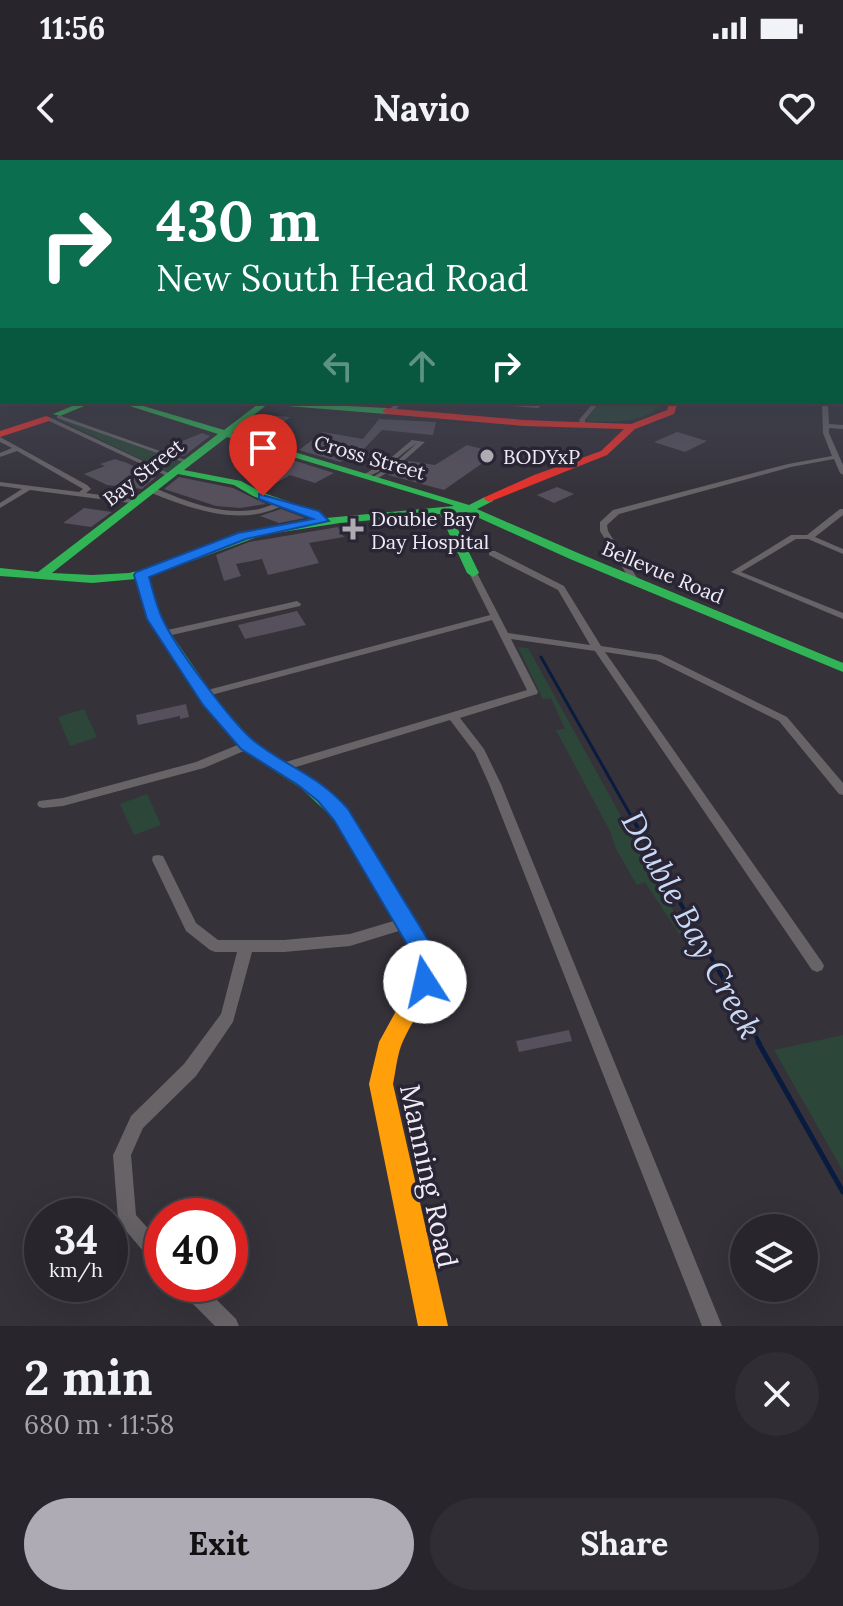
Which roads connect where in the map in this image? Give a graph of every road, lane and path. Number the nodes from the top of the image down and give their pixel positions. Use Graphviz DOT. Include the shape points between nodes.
graph roads {
  1 [pos="85,404"];
  2 [pos="127,404"];
  3 [pos="266,404"];
  4 [pos="305,404"];
  5 [pos="490,404"];
  6 [pos="595,404"];
  7 [pos="674,404"];
  8 [pos="825,404"];
  9 [pos="394,409"];
  10 [pos="533,415"];
  11 [pos="53,417"];
  12 [pos="658,418"];
  13 [pos="587,424"];
  14 [pos="827,426"];
  15 [pos="632,427"];
  16 [pos="843,427"];
  17 [pos="224,435"];
  18 [pos="0,437"];
  19 [pos="18,448"];
  20 [pos="411,448"];
  21 [pos="0,455"];
  22 [pos="836,457"];
  23 [pos="178,470"];
  24 [pos="843,473"];
  25 [pos="369,478"];
  26 [pos="0,484"];
  27 [pos="28,488"];
  28 [pos="152,490"];
  29 [pos="81,494"];
  30 [pos="138,502"];
  31 [pos="283,503"];
  32 [pos="0,506"];
  33 [pos="470,508"];
  34 [pos="444,511"];
  35 [pos="843,511"];
  36 [pos="323,521"];
  37 [pos="809,537"];
  38 [pos="843,552"];
  39 [pos="492,553"];
  40 [pos="0,572"];
  41 [pos="473,573"];
  42 [pos="43,574"];
  43 [pos="141,575"];
  44 [pos="635,581"];
  45 [pos="297,604"];
  46 [pos="495,616"];
  47 [pos="843,616"];
  48 [pos="163,634"];
  49 [pos="503,635"];
  50 [pos="596,646"];
  51 [pos="843,668"];
  52 [pos="204,694"];
  53 [pos="452,715"];
  54 [pos="247,745"];
  55 [pos="283,767"];
  56 [pos="843,791"];
  57 [pos="43,804"];
  58 [pos="158,860"];
  59 [pos="407,923"];
  60 [pos="246,946"];
  61 [pos="817,966"];
  62 [pos="144,1238"];
  63 [pos="205,1302"];
  64 [pos="229,1326"];
  65 [pos="433,1326"];
  66 [pos="712,1326"];
  1 -- 11 [label="street"];
  2 -- 17 [label="street, Cross Street"];
  3 -- 17 [label="street, Bay Street"];
  4 -- 9 [label="street"];
  5 -- 10 [label="street"];
  6 -- 13 [label="street" via="582,420"];
  7 -- 12 [label="street"];
  8 -- 14 [label="street"];
  9 -- 10 [label="street"];
  10 -- 13 [label="street"];
  11 -- 18 [label="street"];
  11 -- 23 [label="street"];
  11 -- 23 [label="street"];
  12 -- 13 [label="street"];
  12 -- 15 [label="street"];
  13 -- 15 [label="street"];
  14 -- 16 [label="street"];
  14 -- 22 [label="street"];
  15 -- 33 [label="street" via="604,453"];
  17 -- 23 [label="street, Bay Street"];
  17 -- 25 [label="street, Cross Street"];
  18 -- 19 [label="street"];
  19 -- 21 [label="street"];
  19 -- 29 [label="street" via="85,486"];
  20 -- 25 [label="street"];
  22 -- 24 [label="street"];
  22 -- 44 [label="street" via="616,512 603,524 604,531"];
  23 -- 28 [label="street, Bay Street"];
  23 -- 31 [label="street" via="231,482"];
  25 -- 33 [label="street, Cross Street"];
  26 -- 27 [label="street"];
  27 -- 29 [label="street"];
  27 -- 32 [label="street"];
  28 -- 30 [label="street, Bay Street"];
  28 -- 31 [label="street" via="216,514"];
  29 -- 30 [label="street"];
  30 -- 42 [label="street, Bay Street"];
  31 -- 36 [label="street"];
  33 -- 34 [label="street"];
  33 -- 44 [label="street, Bellevue Road"];
  34 -- 36 [label="street"];
  34 -- 41 [label="street"];
  35 -- 37 [label="street"];
  36 -- 43 [label="street" via="243,536"];
  37 -- 38 [label="street"];
  37 -- 47 [label="street" via="786,540 735,572"];
  39 -- 50 [label="street" via="561,588"];
  40 -- 42 [label="street"];
  41 -- 46 [label="street"];
  42 -- 43 [label="street" via="102,581"];
  43 -- 48 [label="street, Manning Road"];
  44 -- 51 [label="street, Bellevue Road"];
  45 -- 48 [label="street"];
  46 -- 49 [label="street"];
  46 -- 52 [label="street"];
  48 -- 52 [label="street, Manning Road"];
  49 -- 50 [label="street"];
  49 -- 53 [label="street" via="533,692"];
  50 -- 56 [label="street" via="658,657 783,719"];
  50 -- 61 [label="street"];
  52 -- 54 [label="street, Manning Road"];
  53 -- 55 [label="street"];
  53 -- 66 [label="street" via="480,752 495,784"];
  54 -- 55 [label="street, Manning Road"];
  54 -- 57 [label="street" via="200,765"];
  55 -- 59 [label="street, Manning Road" via="325,796 341,815"];
  58 -- 60 [label="street" via="191,927 215,946"];
  59 -- 60 [label="street" via="350,940"];
  59 -- 65 [label="street, Manning Road" via="426,961 425,982 396,1027 381,1084"];
  60 -- 62 [label="street" via="228,1017 190,1070 137,1122 122,1155 127,1219"];
  63 -- 64 [label="street"];
}
